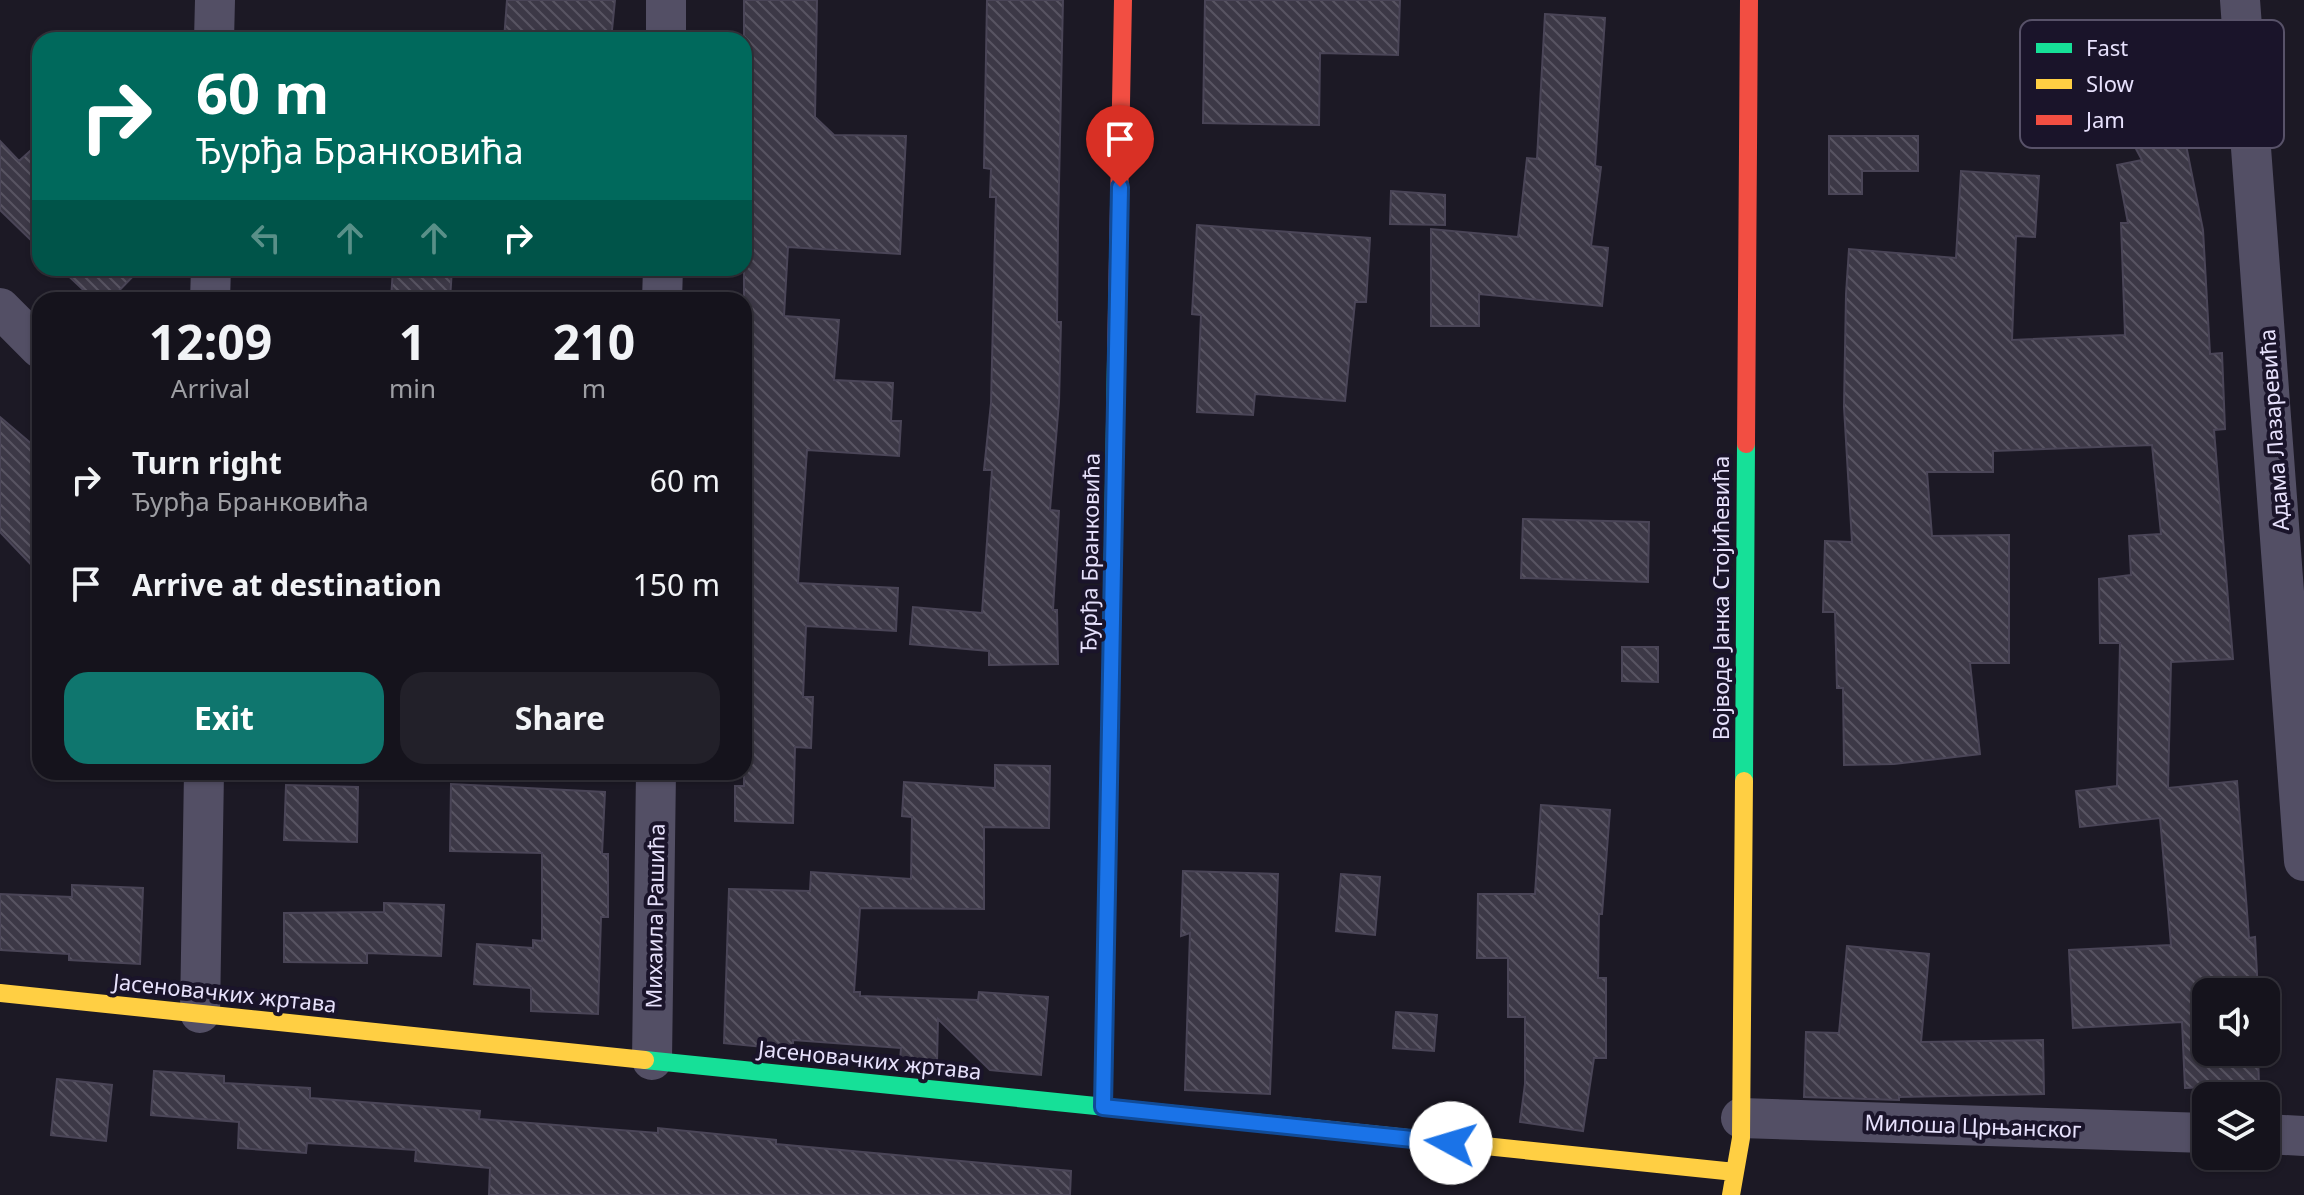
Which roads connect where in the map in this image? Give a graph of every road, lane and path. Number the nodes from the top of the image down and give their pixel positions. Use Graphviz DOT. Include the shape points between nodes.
graph roads {
  1 [pos="215,0"];
  2 [pos="666,0"];
  3 [pos="1123,0"];
  4 [pos="1749,0"];
  5 [pos="2240,0"];
  6 [pos="2241,20"];
  7 [pos="214,32"];
  8 [pos="666,32"];
  9 [pos="2251,148"];
  10 [pos="0,308"];
  11 [pos="32,340"];
  12 [pos="204,780"];
  13 [pos="656,780"];
  14 [pos="2304,861"];
  15 [pos="0,993"];
  16 [pos="200,1013"];
  17 [pos="652,1060"];
  18 [pos="1103,1107"];
  19 [pos="1741,1118"];
  20 [pos="2192,1133"];
  21 [pos="2280,1135"];
  22 [pos="2304,1136"];
  23 [pos="1735,1172"];
  24 [pos="1731,1195"];
  1 -- 7 [label="street"];
  2 -- 8 [label="street"];
  3 -- 18 [label="street, Ђурђа Бранковића"];
  4 -- 19 [label="street, Војводе Јанка Стојићевића"];
  5 -- 6 [label="street, Адама Лазаревића"];
  9 -- 14 [label="street, Адама Лазаревића"];
  10 -- 11 [label="street"];
  12 -- 16 [label="street"];
  13 -- 17 [label="street, Михаила Рашића"];
  15 -- 16 [label="street, Јасеновачких жртава"];
  16 -- 17 [label="street, Јасеновачких жртава"];
  17 -- 18 [label="street, Јасеновачких жртава"];
  18 -- 23 [label="street, Јасеновачких жртава"];
  19 -- 20 [label="street, Милоша Црњанског"];
  19 -- 23 [label="street, Војводе Јанка Стојићевића"];
  21 -- 22 [label="street"];
  23 -- 24 [label="street, Војводе Јанка Стојићевића"];
}
